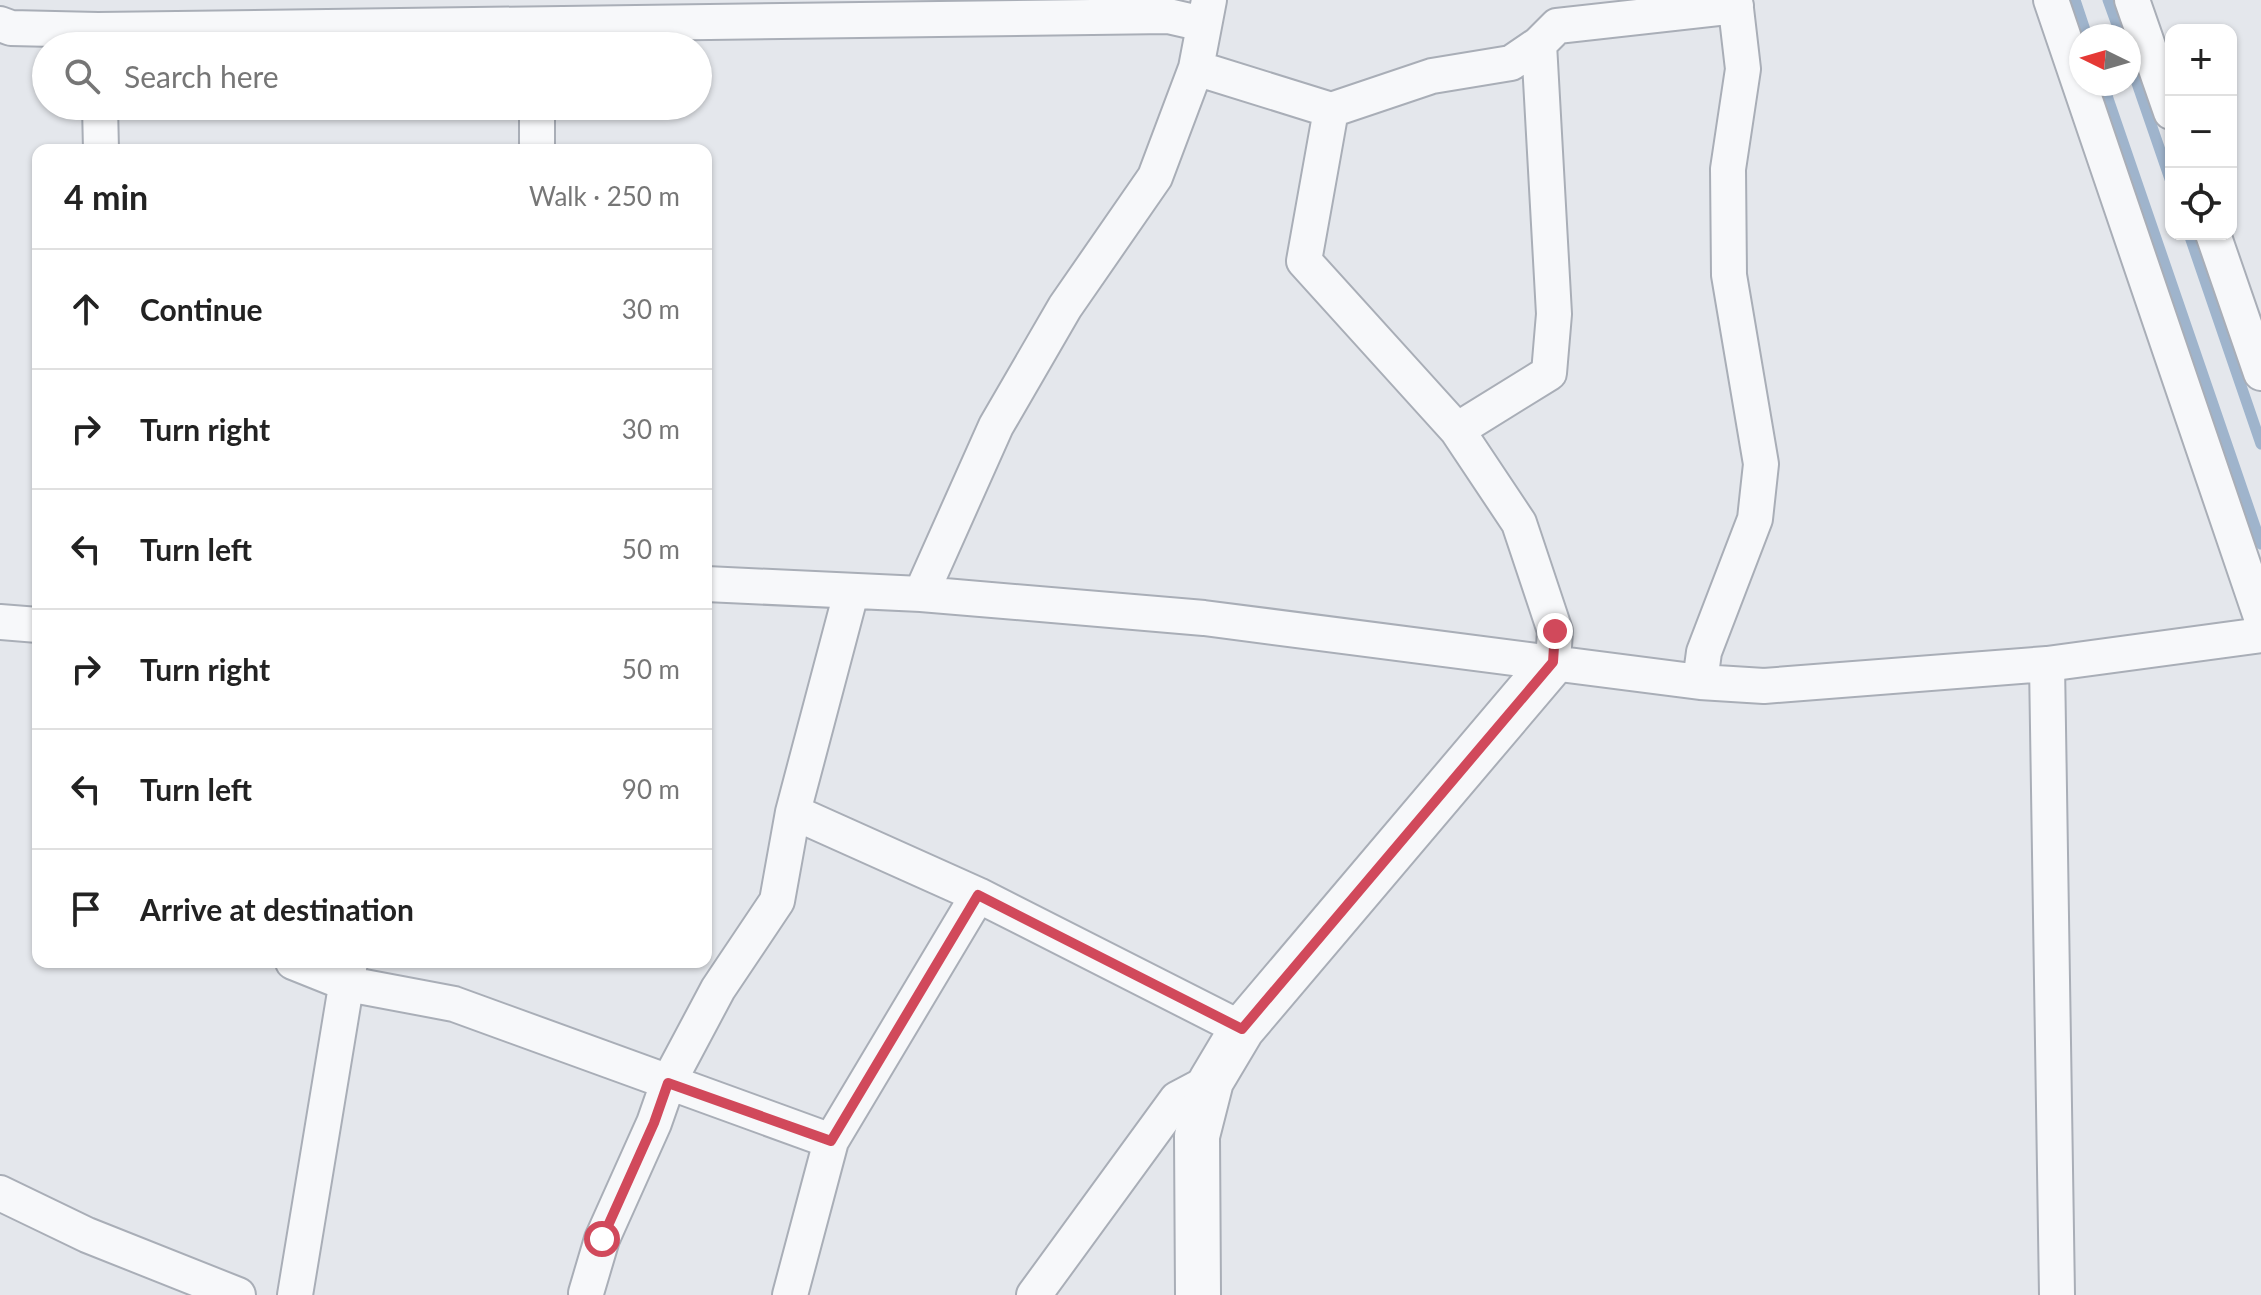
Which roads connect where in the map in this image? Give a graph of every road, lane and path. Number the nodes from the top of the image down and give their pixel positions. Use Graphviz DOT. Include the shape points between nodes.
graph roads {
  1 [pos="2051,0"];
  2 [pos="2132,0"];
  3 [pos="1735,3"];
  4 [pos="1206,12"];
  5 [pos="316,13"];
  6 [pos="537,23"];
  7 [pos="0,24"];
  8 [pos="46,32"];
  9 [pos="150,32"];
  10 [pos="1539,44"];
  11 [pos="1196,68"];
  12 [pos="2165,96"];
  13 [pos="1331,110"];
  14 [pos="100,120"];
  15 [pos="537,120"];
  16 [pos="101,144"];
  17 [pos="537,144"];
  18 [pos="2215,240"];
  19 [pos="2261,373"];
  20 [pos="1457,430"];
  21 [pos="712,584"];
  22 [pos="851,593"];
  23 [pos="921,594"];
  24 [pos="2261,617"];
  25 [pos="0,622"];
  26 [pos="32,625"];
  27 [pos="2261,635"];
  28 [pos="1553,662"];
  29 [pos="2047,664"];
  30 [pos="1700,682"];
  31 [pos="793,812"];
  32 [pos="978,895"];
  33 [pos="324,968"];
  34 [pos="349,973"];
  35 [pos="1242,1029"];
  36 [pos="1211,1081"];
  37 [pos="668,1083"];
  38 [pos="831,1141"];
  39 [pos="0,1193"];
  40 [pos="586,1293"];
  41 [pos="238,1295"];
  42 [pos="295,1295"];
  43 [pos="790,1295"];
  44 [pos="1034,1295"];
  45 [pos="1198,1295"];
  46 [pos="2057,1295"];
  1 -- 24 [label="street"];
  2 -- 12 [label="street"];
  3 -- 10 [label="street" via="1557,26"];
  3 -- 30 [label="street" via="1743,69 1728,169 1729,275 1761,464 1755,519 1704,652"];
  4 -- 6 [label="street"];
  4 -- 11 [label="street"];
  5 -- 6 [label="street"];
  5 -- 9 [label="street"];
  7 -- 8 [label="street"];
  10 -- 13 [label="street" via="1511,63 1432,76"];
  10 -- 20 [label="street" via="1554,314 1549,373"];
  11 -- 13 [label="street"];
  11 -- 23 [label="street" via="1155,177 1065,307 996,426"];
  13 -- 20 [label="street" via="1304,261"];
  14 -- 16 [label="street"];
  15 -- 17 [label="street"];
  18 -- 19 [label="street"];
  20 -- 28 [label="street" via="1519,523 1555,631"];
  21 -- 22 [label="street"];
  22 -- 23 [label="street"];
  22 -- 31 [label="street"];
  23 -- 28 [label="street" via="1204,618"];
  25 -- 26 [label="street"];
  27 -- 29 [label="street"];
  28 -- 30 [label="street"];
  28 -- 35 [label="street"];
  29 -- 30 [label="street" via="1764,686"];
  29 -- 46 [label="street"];
  31 -- 32 [label="street"];
  31 -- 37 [label="street" via="777,901 718,989"];
  32 -- 35 [label="street"];
  32 -- 38 [label="street"];
  33 -- 34 [label="street"];
  34 -- 37 [label="street" via="454,1004"];
  34 -- 42 [label="street"];
  35 -- 36 [label="street"];
  36 -- 44 [label="street" via="1177,1099"];
  36 -- 45 [label="street" via="1197,1136"];
  37 -- 38 [label="street"];
  37 -- 40 [label="street" via="602,1239"];
  38 -- 43 [label="street"];
  39 -- 41 [label="street" via="87,1235"];
}
